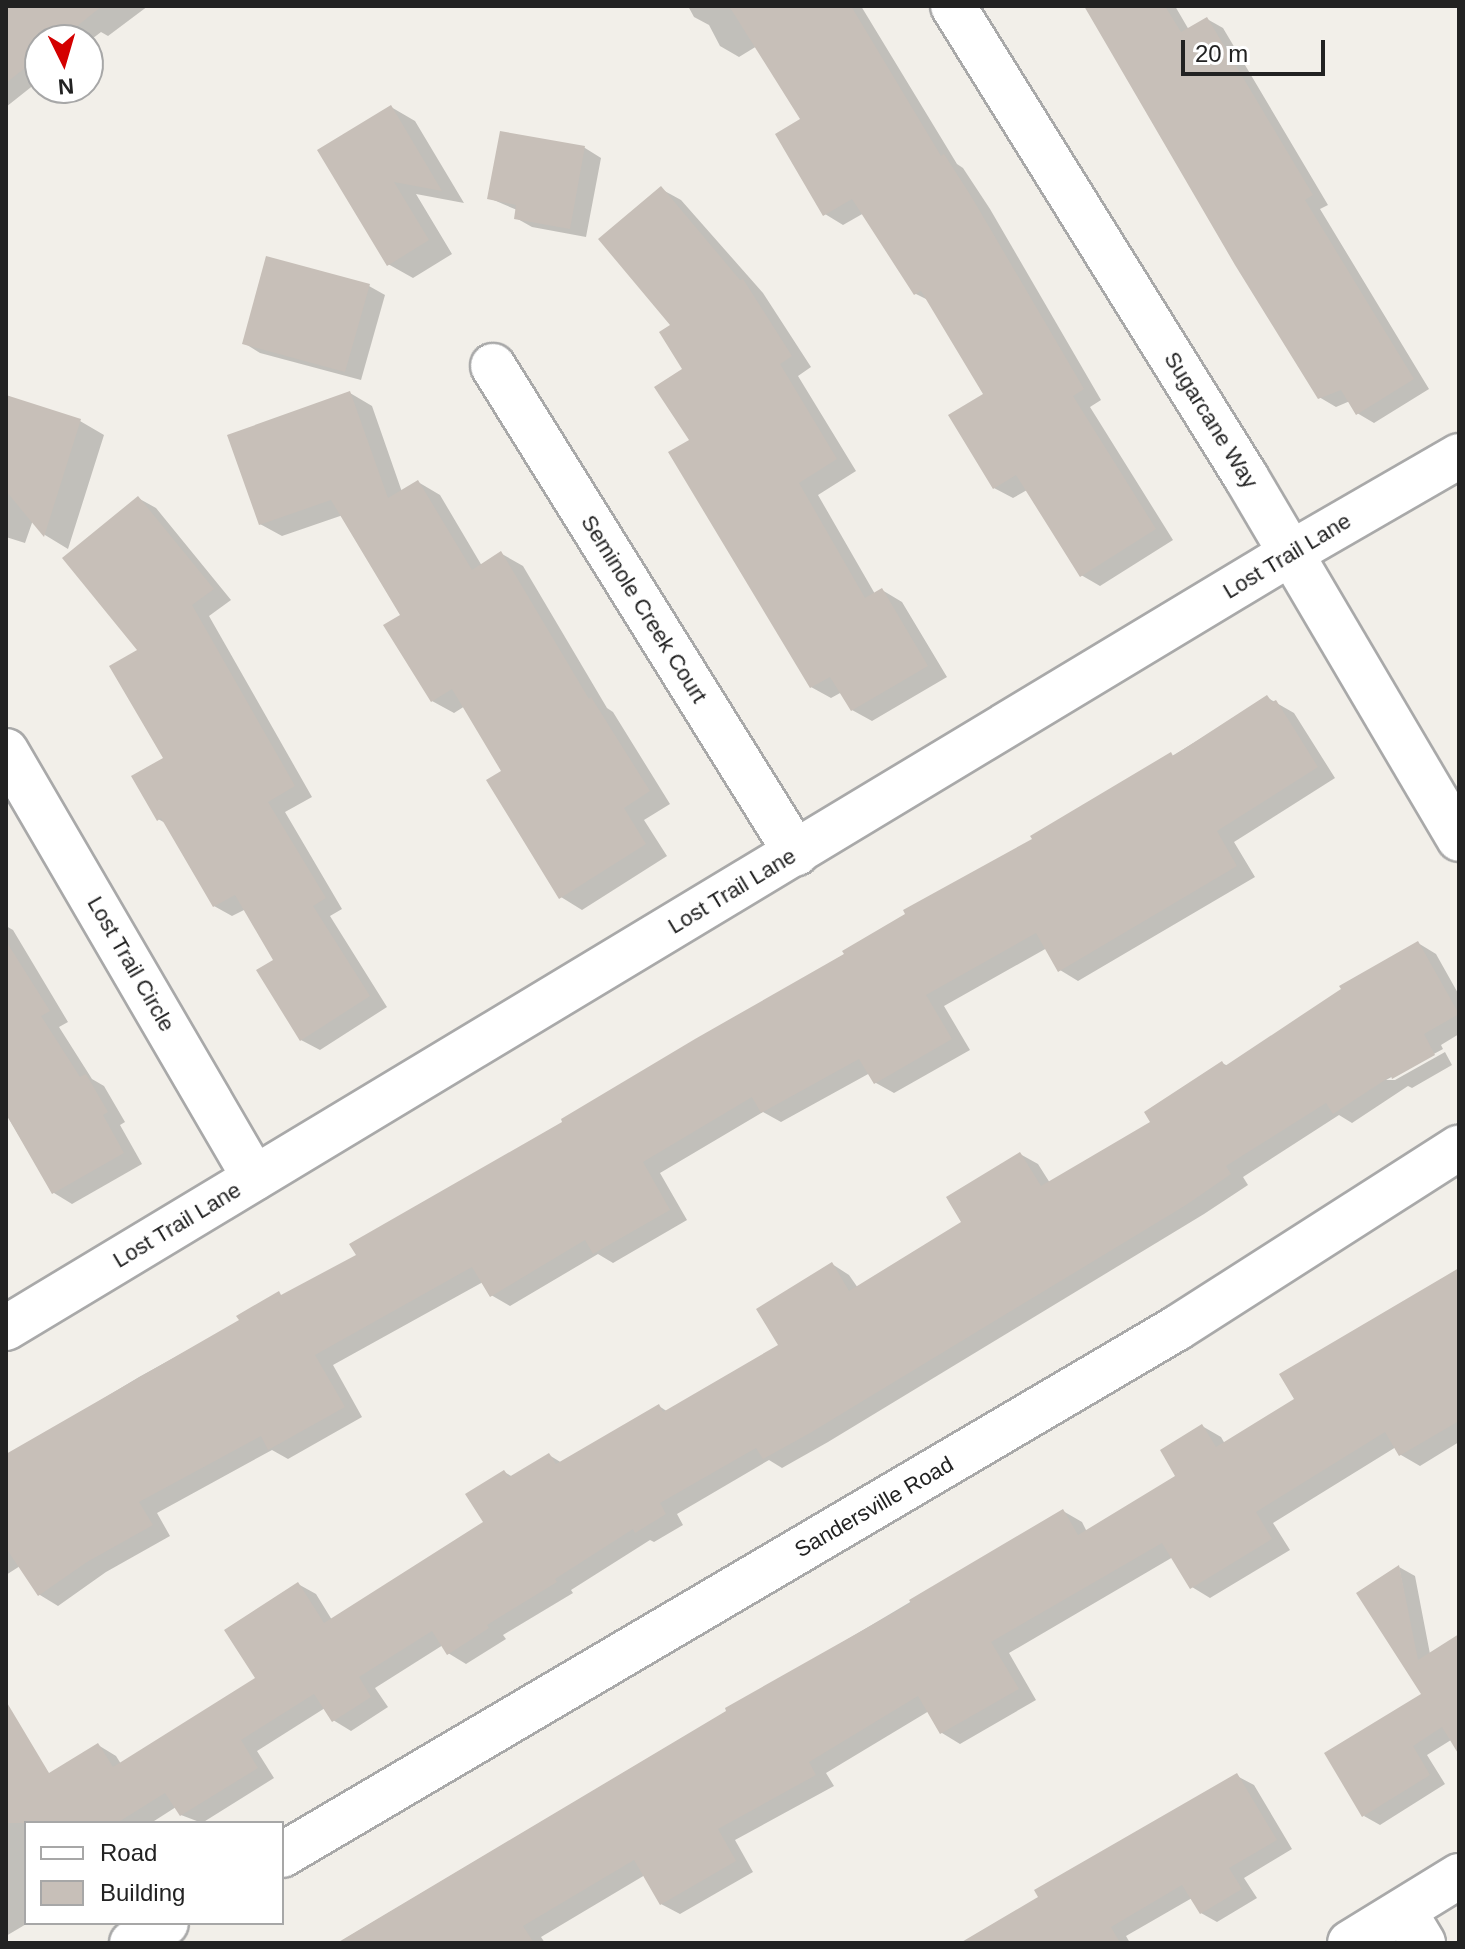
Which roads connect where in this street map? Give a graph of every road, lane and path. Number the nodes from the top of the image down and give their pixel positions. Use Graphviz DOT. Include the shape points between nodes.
graph roads {
  1 [pos="953,6"];
  2 [pos="493,366"];
  3 [pos="1459,456"];
  4 [pos="1291,553"];
  5 [pos="6,751"];
  6 [pos="1459,839"];
  7 [pos="796,853"];
  8 [pos="1459,1148"];
  9 [pos="255,1178"];
  10 [pos="6,1328"];
  11 [pos="284,1854"];
  12 [pos="1459,1876"];
  13 [pos="163,1925"];
  14 [pos="1413,1927"];
  15 [pos="132,1943"];
  16 [pos="1350,1943"];
  1 -- 4 [label="street, Sugarcane Way"];
  2 -- 7 [label="street, Seminole Creek Court"];
  3 -- 4 [label="street, Lost Trail Lane"];
  4 -- 6 [label="street, Sugarcane Way"];
  4 -- 7 [label="street, Lost Trail Lane"];
  5 -- 9 [label="street, Lost Trail Circle"];
  7 -- 9 [label="street, Lost Trail Lane"];
  8 -- 11 [label="street, Sandersville Road" via="1177,1328"];
  9 -- 10 [label="street, Lost Trail Lane"];
  12 -- 14 [label="street"];
  13 -- 15 [label="street"];
  14 -- 16 [label="street"];
}
